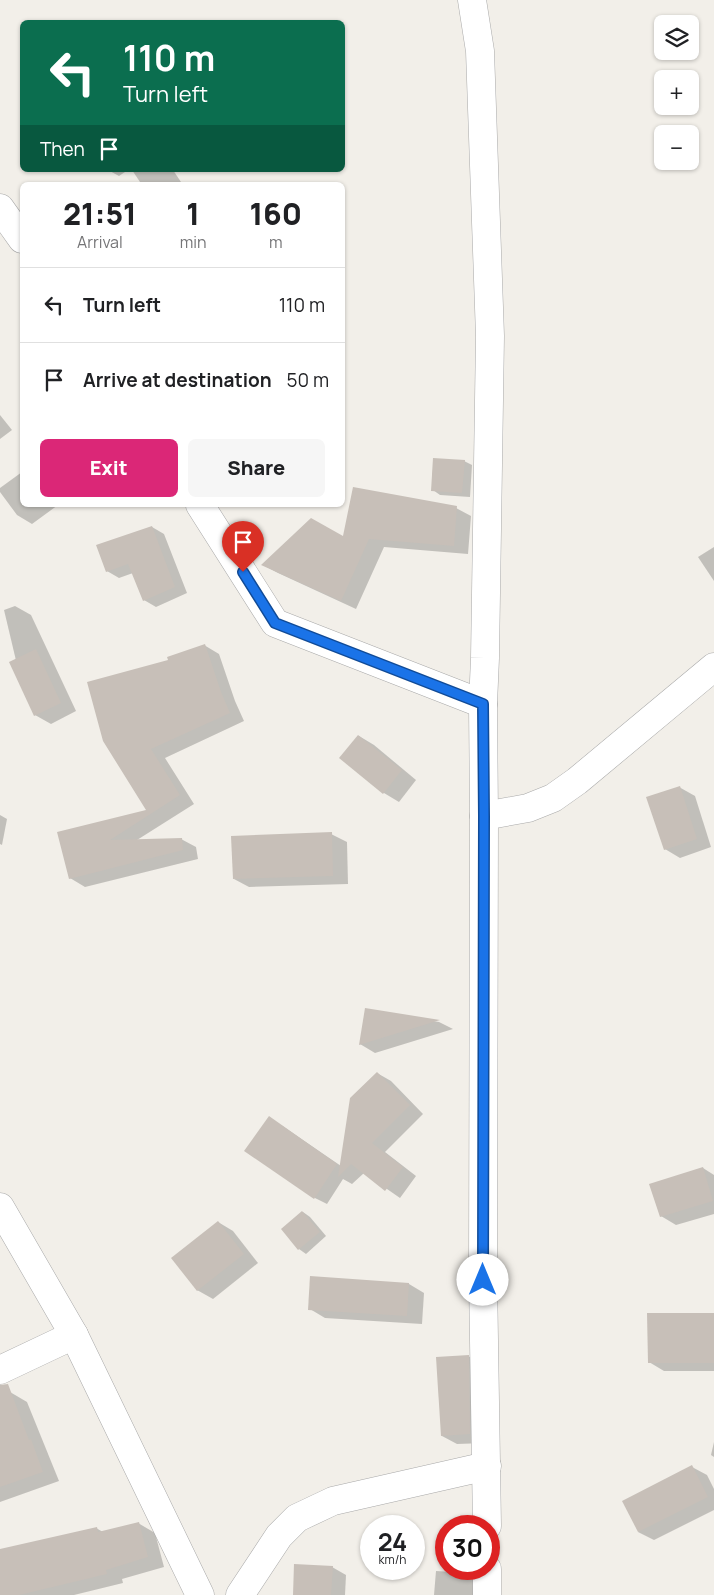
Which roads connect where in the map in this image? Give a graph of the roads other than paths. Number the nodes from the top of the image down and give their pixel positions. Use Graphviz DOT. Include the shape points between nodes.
graph roads {
  1 [pos="472,0"];
  2 [pos="0,208"];
  3 [pos="20,236"];
  4 [pos="201,507"];
  5 [pos="714,667"];
  6 [pos="483,704"];
  7 [pos="484,816"];
  8 [pos="0,1207"];
  9 [pos="74,1335"];
  10 [pos="0,1370"];
  11 [pos="487,1466"];
  12 [pos="487,1515"];
  13 [pos="487,1580"];
  14 [pos="200,1595"];
  15 [pos="240,1595"];
  16 [pos="487,1595"];
  1 -- 6 [label="street" via="480,51 490,336"];
  2 -- 3 [label="street"];
  4 -- 6 [label="street" via="275,623"];
  5 -- 7 [label="street" via="553,798 528,808"];
  6 -- 7 [label="street"];
  7 -- 11 [label="street" via="483,1280"];
  8 -- 9 [label="street"];
  9 -- 10 [label="street"];
  9 -- 14 [label="street"];
  11 -- 12 [label="street"];
  11 -- 15 [label="street" via="333,1501 297,1518 279,1536"];
  13 -- 16 [label="street"];
}
